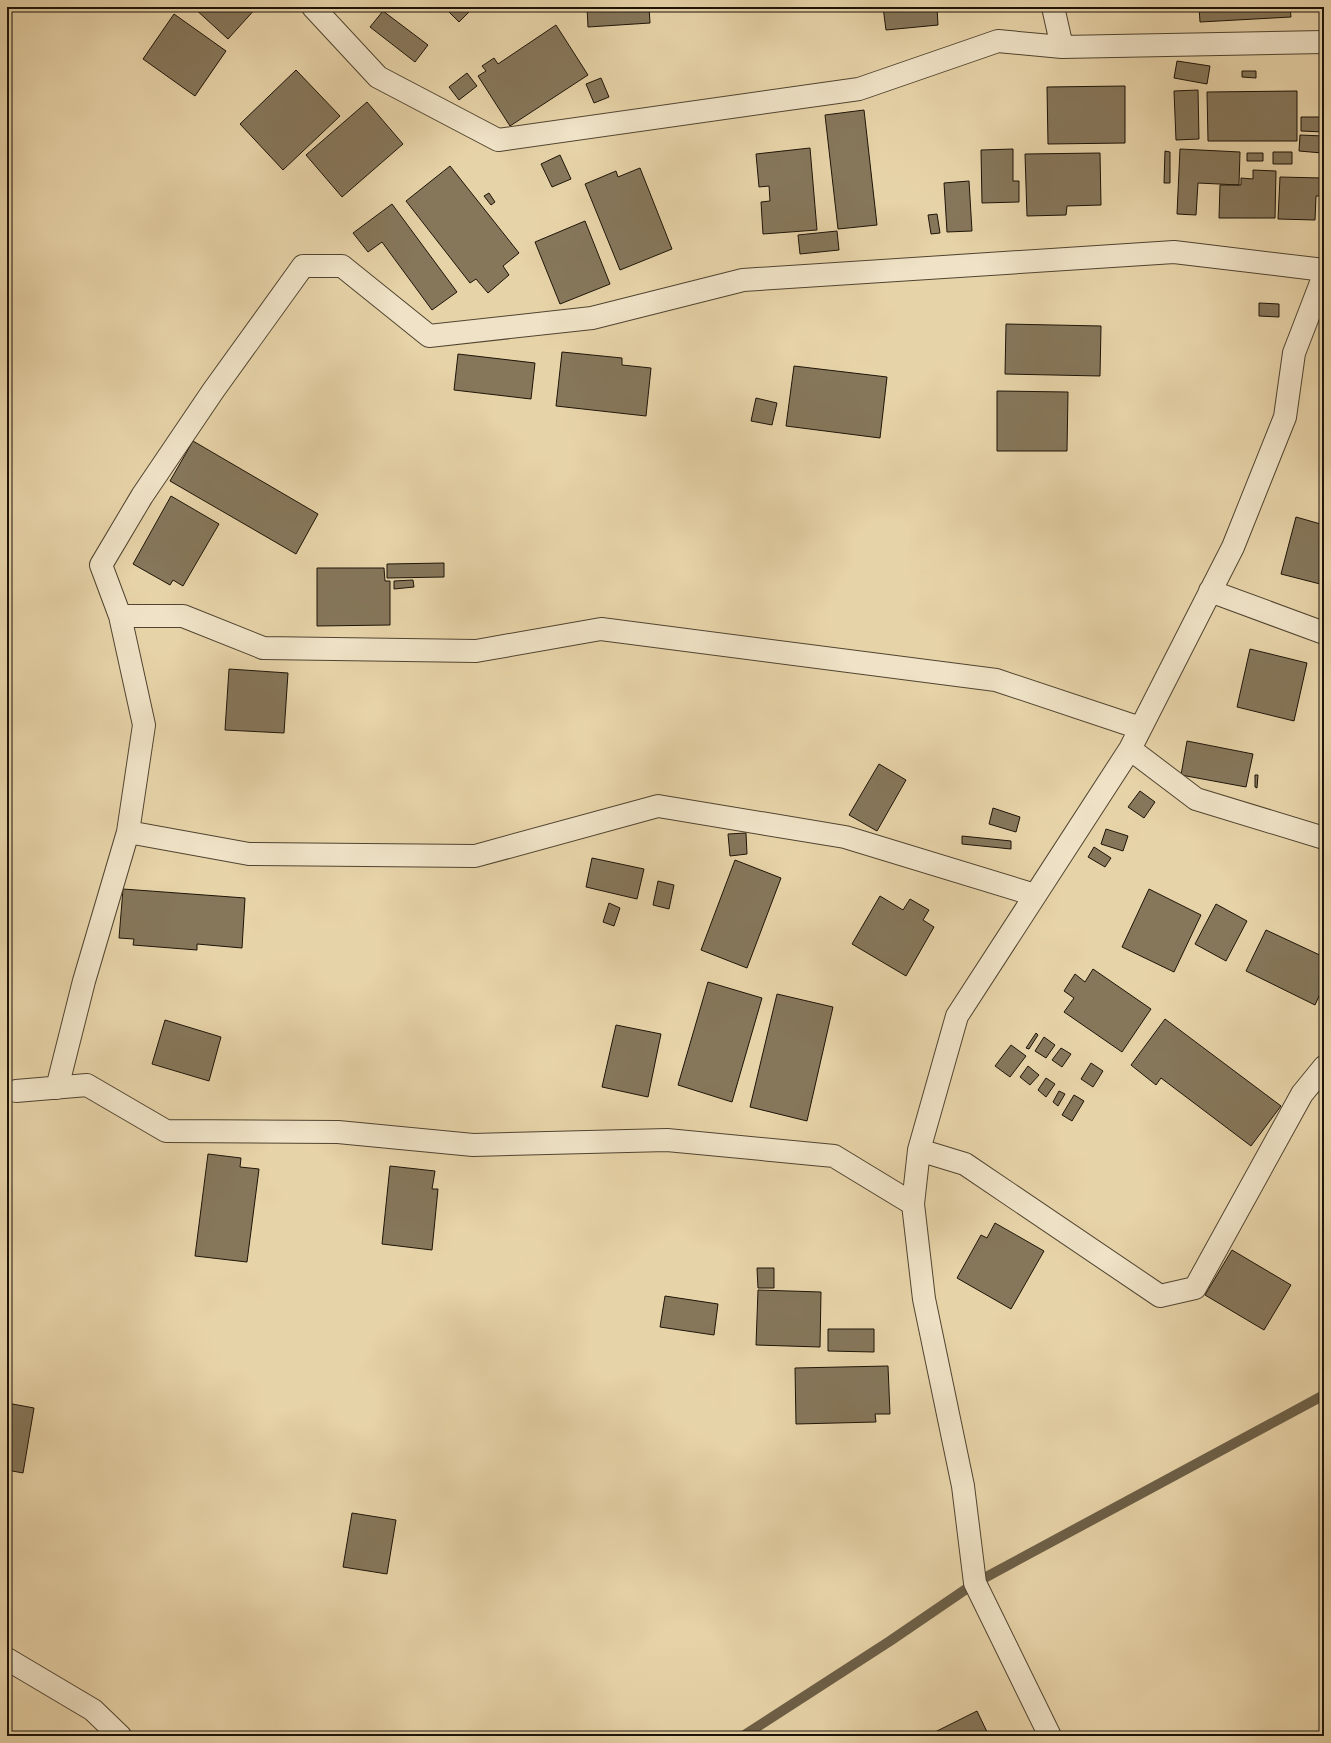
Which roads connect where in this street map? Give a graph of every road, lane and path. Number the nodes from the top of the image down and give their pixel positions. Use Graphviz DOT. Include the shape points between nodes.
graph roads {
  1 [pos="313,7"];
  2 [pos="1053,7"];
  3 [pos="1324,42"];
  4 [pos="1062,47"];
  5 [pos="1324,270"];
  6 [pos="1324,275"];
  7 [pos="1210,592"];
  8 [pos="120,616"];
  9 [pos="1324,633"];
  10 [pos="1140,728"];
  11 [pos="1130,749"];
  12 [pos="128,832"];
  13 [pos="1324,838"];
  14 [pos="1035,895"];
  15 [pos="1324,1067"];
  16 [pos="56,1088"];
  17 [pos="16,1091"];
  18 [pos="919,1150"];
  19 [pos="913,1204"];
  20 [pos="7,1659"];
  21 [pos="120,1736"];
  22 [pos="1050,1736"];
  1 -- 4 [label="street" via="378,77 498,140 859,89 998,41"];
  2 -- 4 [label="street"];
  3 -- 4 [label="street"];
  5 -- 8 [label="street" via="1174,252 743,280 592,318 429,336 342,266 303,266 142,496 101,565"];
  6 -- 7 [label="street" via="1294,353 1285,417 1233,547"];
  7 -- 9 [label="street"];
  7 -- 10 [label="street"];
  8 -- 10 [label="street" via="183,616 263,648 476,651 601,629 996,680"];
  8 -- 12 [label="street" via="144,725"];
  10 -- 11 [label="street"];
  11 -- 13 [label="street" via="1196,799"];
  11 -- 14 [label="street"];
  12 -- 14 [label="street" via="249,854 475,856 658,806 845,837"];
  12 -- 16 [label="street" via="84,981"];
  14 -- 18 [label="street" via="957,1016"];
  15 -- 18 [label="street" via="1302,1094 1195,1288 1160,1296 964,1164"];
  16 -- 17 [label="street"];
  16 -- 19 [label="street" via="88,1086 166,1131 338,1132 473,1145 667,1140 834,1156"];
  18 -- 19 [label="street"];
  19 -- 22 [label="street" via="924,1299 963,1486 975,1583"];
  20 -- 21 [label="street" via="94,1710"];
}
